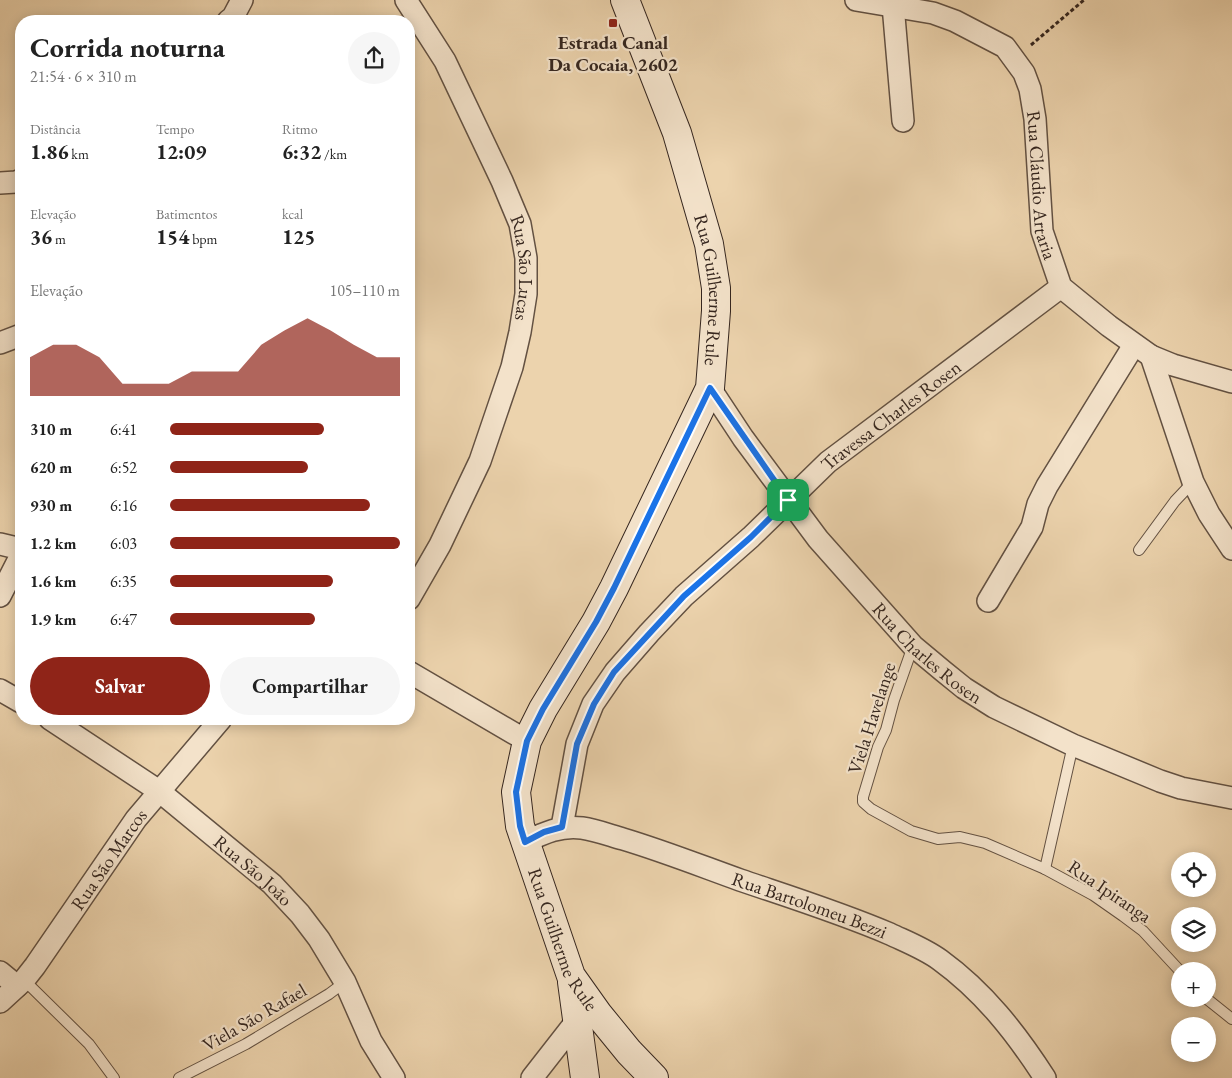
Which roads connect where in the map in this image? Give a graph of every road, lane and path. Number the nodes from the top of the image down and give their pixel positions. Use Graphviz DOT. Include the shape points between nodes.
graph roads {
  1 [pos="406,0"];
  2 [pos="625,0"];
  3 [pos="856,0"];
  4 [pos="1084,0"];
  5 [pos="893,5"];
  6 [pos="1015,58"];
  7 [pos="903,121"];
  8 [pos="1061,287"];
  9 [pos="15,338"];
  10 [pos="0,343"];
  11 [pos="1142,351"];
  12 [pos="1232,382"];
  13 [pos="710,388"];
  14 [pos="1193,482"];
  15 [pos="788,500"];
  16 [pos="0,544"];
  17 [pos="15,548"];
  18 [pos="1232,549"];
  19 [pos="1139,550"];
  20 [pos="15,567"];
  21 [pos="415,589"];
  22 [pos="0,596"];
  23 [pos="988,601"];
  24 [pos="913,646"];
  25 [pos="415,676"];
  26 [pos="0,690"];
  27 [pos="15,699"];
  28 [pos="59,725"];
  29 [pos="216,725"];
  30 [pos="527,741"];
  31 [pos="1073,745"];
  32 [pos="159,791"];
  33 [pos="1232,798"];
  34 [pos="562,827"];
  35 [pos="525,842"];
  36 [pos="1045,869"];
  37 [pos="1171,962"];
  38 [pos="0,972"];
  39 [pos="571,976"];
  40 [pos="345,982"];
  41 [pos="21,983"];
  42 [pos="0,1002"];
  43 [pos="1216,1006"];
  44 [pos="1232,1018"];
  45 [pos="578,1019"];
  46 [pos="114,1078"];
  47 [pos="178,1078"];
  48 [pos="394,1078"];
  49 [pos="532,1078"];
  50 [pos="585,1078"];
  51 [pos="654,1078"];
  52 [pos="1045,1078"];
  1 -- 21 [label="street, Rua São Lucas" via="445,61 502,181 520,224 526,258 526,294 512,367 480,461 440,546"];
  2 -- 13 [label="street, Rua Guilherme Rule" via="678,133 709,244 716,288"];
  3 -- 5 [label="street, Rua Cláudio Artaria"];
  4 -- 6 [label="path"];
  5 -- 6 [label="street, Rua Cláudio Artaria" via="955,21 1004,46"];
  5 -- 7 [label="street"];
  6 -- 8 [label="street, Rua Cláudio Artaria" via="1030,89 1042,231"];
  8 -- 11 [label="street"];
  8 -- 15 [label="street, Travessa Charles Rosen" via="828,462"];
  9 -- 10 [label="street"];
  11 -- 12 [label="street" via="1172,365"];
  11 -- 14 [label="street"];
  11 -- 23 [label="street" via="1047,486 1032,527"];
  13 -- 15 [label="street, Rua Charles Rosen"];
  13 -- 30 [label="street, Rua Guilherme Rule" via="614,588"];
  14 -- 18 [label="street"];
  14 -- 19 [label="lane"];
  15 -- 24 [label="street, Rua Charles Rosen" via="818,539"];
  15 -- 34 [label="street, Travessa Charles Rosen" via="684,596 614,672 594,704 577,744"];
  16 -- 17 [label="street"];
  20 -- 22 [label="street"];
  24 -- 31 [label="street, Rua Charles Rosen" via="964,688 994,707"];
  24 -- 36 [label="lane, Viela Havelange" via="862,800 871,809 911,832 938,839 960,838 985,843"];
  25 -- 30 [label="street"];
  26 -- 27 [label="street"];
  28 -- 32 [label="street, Rua São João"];
  29 -- 32 [label="street, Rua São Marcos"];
  30 -- 35 [label="street, Rua Guilherme Rule" via="516,792"];
  31 -- 33 [label="street, Rua Charles Rosen" via="1181,788"];
  31 -- 36 [label="lane, Rua Ipiranga"];
  32 -- 40 [label="street, Rua São João" via="272,884 319,939"];
  32 -- 41 [label="street, Rua São Marcos"];
  34 -- 35 [label="street, Rua Bartolomeu Bezzi"];
  34 -- 52 [label="street, Rua Bartolomeu Bezzi" via="582,828 647,846 862,922 916,946 939,959 977,991 1002,1017"];
  35 -- 39 [label="street, Rua Guilherme Rule"];
  36 -- 37 [label="lane, Rua Ipiranga" via="1093,895 1123,916"];
  38 -- 41 [label="street"];
  39 -- 45 [label="street"];
  39 -- 51 [label="street, Rua Guilherme Rule" via="598,1014"];
  40 -- 47 [label="lane, Viela São Rafael" via="246,1044"];
  40 -- 48 [label="street, Rua São João" via="371,1041"];
  41 -- 42 [label="street, Rua São Marcos"];
  41 -- 46 [label="lane" via="89,1044"];
  43 -- 44 [label="lane"];
  45 -- 49 [label="street"];
  45 -- 50 [label="street"];
}
